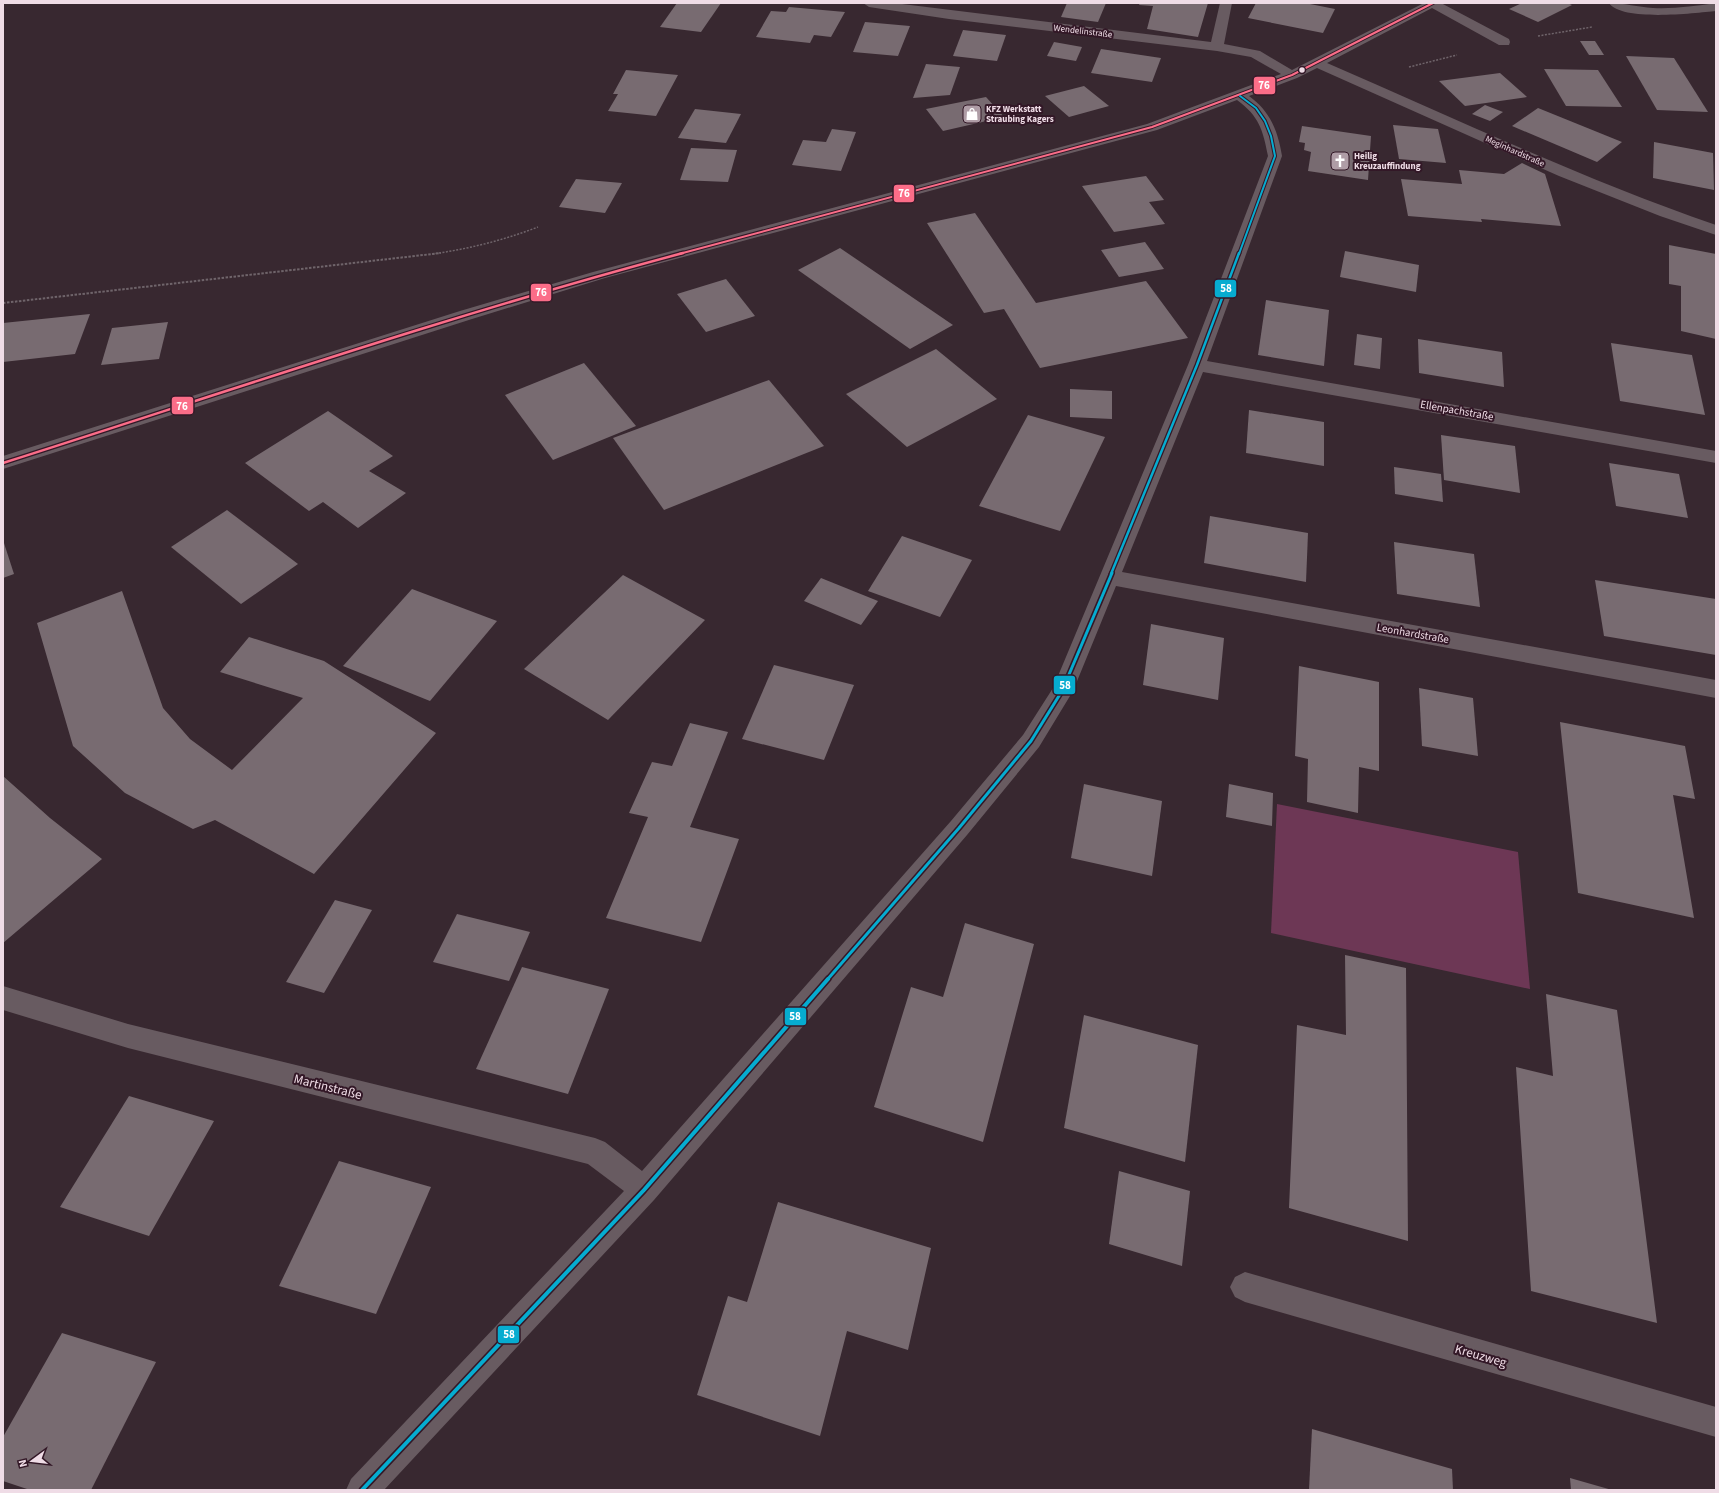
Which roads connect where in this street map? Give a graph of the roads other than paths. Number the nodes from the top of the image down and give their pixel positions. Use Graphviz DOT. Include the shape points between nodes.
graph roads {
  1 [pos="869,3"];
  2 [pos="1226,3"];
  3 [pos="1433,3"];
  4 [pos="1615,3"];
  5 [pos="1716,7"];
  6 [pos="1643,11"];
  7 [pos="1628,21"];
  8 [pos="1504,42"];
  9 [pos="1217,47"];
  10 [pos="1317,64"];
  11 [pos="1292,75"];
  12 [pos="1240,96"];
  13 [pos="1716,230"];
  14 [pos="1197,365"];
  15 [pos="1716,457"];
  16 [pos="3,463"];
  17 [pos="1110,577"];
  18 [pos="1716,689"];
  19 [pos="3,998"];
  20 [pos="644,1190"];
  21 [pos="1245,1287"];
  22 [pos="1716,1422"];
  23 [pos="362,1490"];
  1 -- 9 [label="street, Wendelinstraße"];
  2 -- 9 [label="street"];
  3 -- 8 [label="street"];
  3 -- 10 [label="street"];
  4 -- 6 [label="street"];
  5 -- 6 [label="street" via="1672,12"];
  6 -- 7 [label="street"];
  9 -- 11 [label="street, Wendelinstraße" via="1254,54"];
  10 -- 11 [label="street"];
  10 -- 13 [label="street, Meginhardstraße" via="1594,186 1660,212"];
  11 -- 12 [label="street"];
  12 -- 14 [label="street" via="1256,106 1271,130 1275,156"];
  12 -- 16 [label="street" via="1144,129 592,277"];
  14 -- 15 [label="street, Ellenpachstraße"];
  14 -- 17 [label="street"];
  17 -- 18 [label="street, Leonhardstraße"];
  17 -- 20 [label="street" via="1062,691 1032,742"];
  19 -- 20 [label="street, Martinstraße" via="128,1036 595,1152"];
  20 -- 23 [label="street"];
  21 -- 22 [label="street, Kreuzweg"];
}
